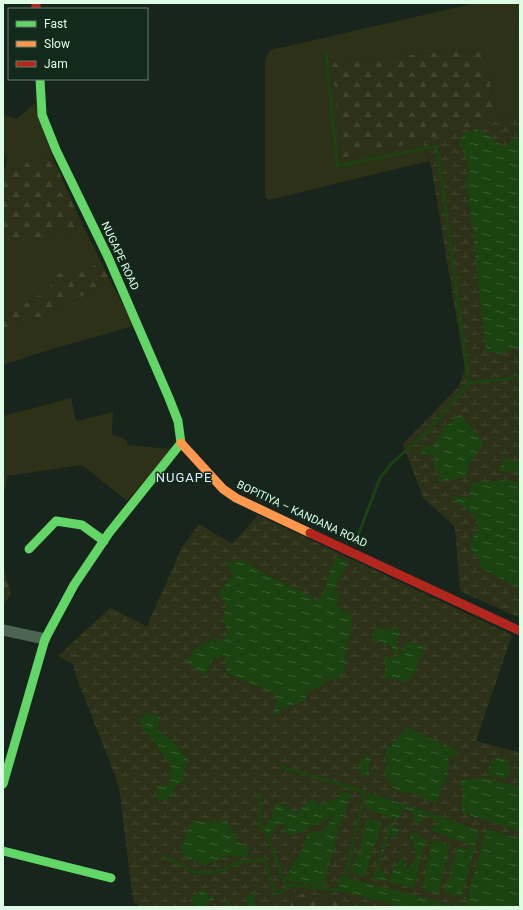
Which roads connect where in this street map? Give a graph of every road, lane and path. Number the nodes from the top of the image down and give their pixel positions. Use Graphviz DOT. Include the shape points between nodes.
graph roads {
  1 [pos="40,80"];
  2 [pos="181,443"];
  3 [pos="104,541"];
  4 [pos="29,549"];
  5 [pos="3,630"];
  6 [pos="520,631"];
  7 [pos="44,639"];
  8 [pos="3,784"];
  9 [pos="3,851"];
  10 [pos="112,878"];
  1 -- 2 [label="main road, NUGAPE ROAD" via="42,115 56,150 108,257 169,398 178,421"];
  2 -- 3 [label="main road"];
  2 -- 6 [label="main road, BOPITIYA – KANDANA ROAD" via="223,490 236,498"];
  3 -- 4 [label="main road" via="82,525 56,521"];
  3 -- 7 [label="main road" via="74,585"];
  5 -- 7 [label="street"];
  7 -- 8 [label="main road"];
  9 -- 10 [label="main road"];
}
